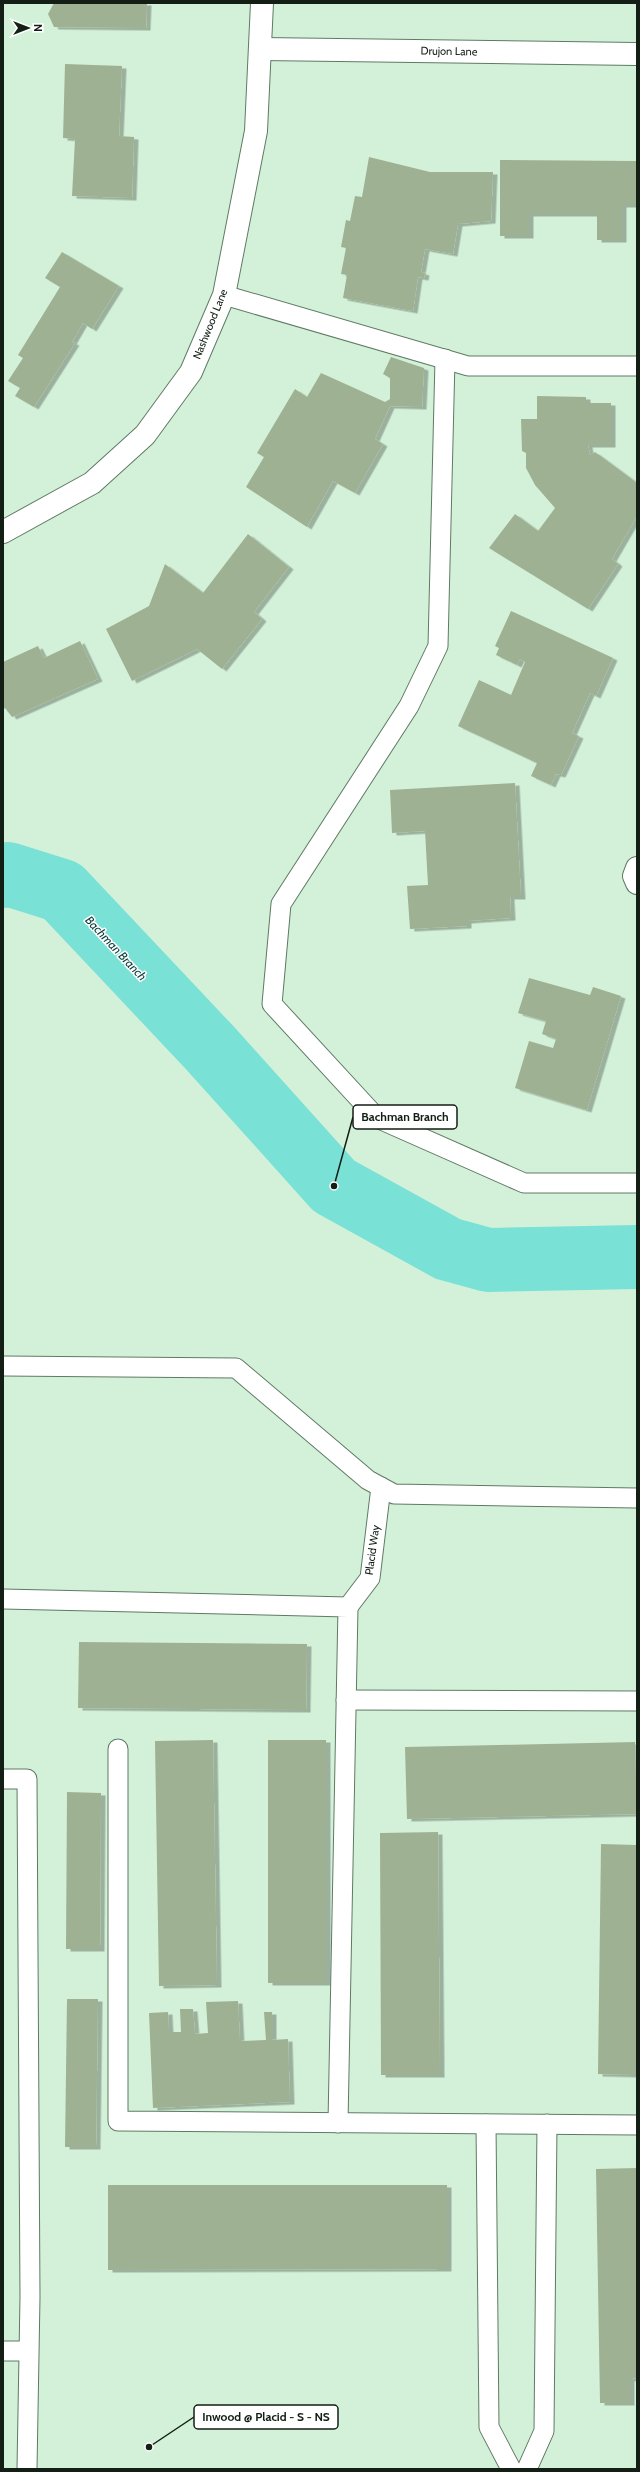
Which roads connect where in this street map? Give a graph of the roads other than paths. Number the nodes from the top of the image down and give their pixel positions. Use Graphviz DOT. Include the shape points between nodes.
graph roads {
  1 [pos="262,3"];
  2 [pos="262,49"];
  3 [pos="637,54"];
  4 [pos="224,295"];
  5 [pos="445,359"];
  6 [pos="637,366"];
  7 [pos="3,532"];
  8 [pos="637,868"];
  9 [pos="637,883"];
  10 [pos="637,1183"];
  11 [pos="3,1366"];
  12 [pos="381,1487"];
  13 [pos="637,1498"];
  14 [pos="3,1599"];
  15 [pos="348,1607"];
  16 [pos="346,1700"];
  17 [pos="637,1701"];
  18 [pos="118,1749"];
  19 [pos="3,1779"];
  20 [pos="338,2123"];
  21 [pos="486,2124"];
  22 [pos="547,2124"];
  23 [pos="637,2125"];
  24 [pos="3,2351"];
  25 [pos="28,2351"];
  26 [pos="27,2469"];
  27 [pos="511,2469"];
  28 [pos="526,2469"];
  1 -- 2 [label="street, Nashwood Lane"];
  2 -- 3 [label="street, Drujon Lane"];
  2 -- 4 [label="street, Nashwood Lane" via="256,131"];
  4 -- 5 [label="lane"];
  4 -- 7 [label="street, Nashwood Lane" via="191,372 145,435 92,483"];
  5 -- 6 [label="lane" via="468,366"];
  5 -- 10 [label="lane" via="438,646 409,706 281,904 272,1004 377,1118 524,1183"];
  8 -- 9 [label="street" via="634,876"];
  11 -- 12 [label="lane" via="236,1368 368,1480"];
  12 -- 13 [label="lane" via="394,1494"];
  12 -- 15 [label="lane, Placid Way" via="370,1578"];
  14 -- 15 [label="lane"];
  15 -- 16 [label="lane"];
  16 -- 17 [label="lane"];
  16 -- 20 [label="lane"];
  18 -- 20 [label="lane" via="118,2122"];
  19 -- 25 [label="lane" via="27,1779"];
  20 -- 21 [label="lane"];
  21 -- 22 [label="lane"];
  21 -- 27 [label="lane" via="489,2427"];
  22 -- 23 [label="lane"];
  22 -- 28 [label="lane" via="544,2431"];
  24 -- 25 [label="lane"];
  25 -- 26 [label="lane"];
}
